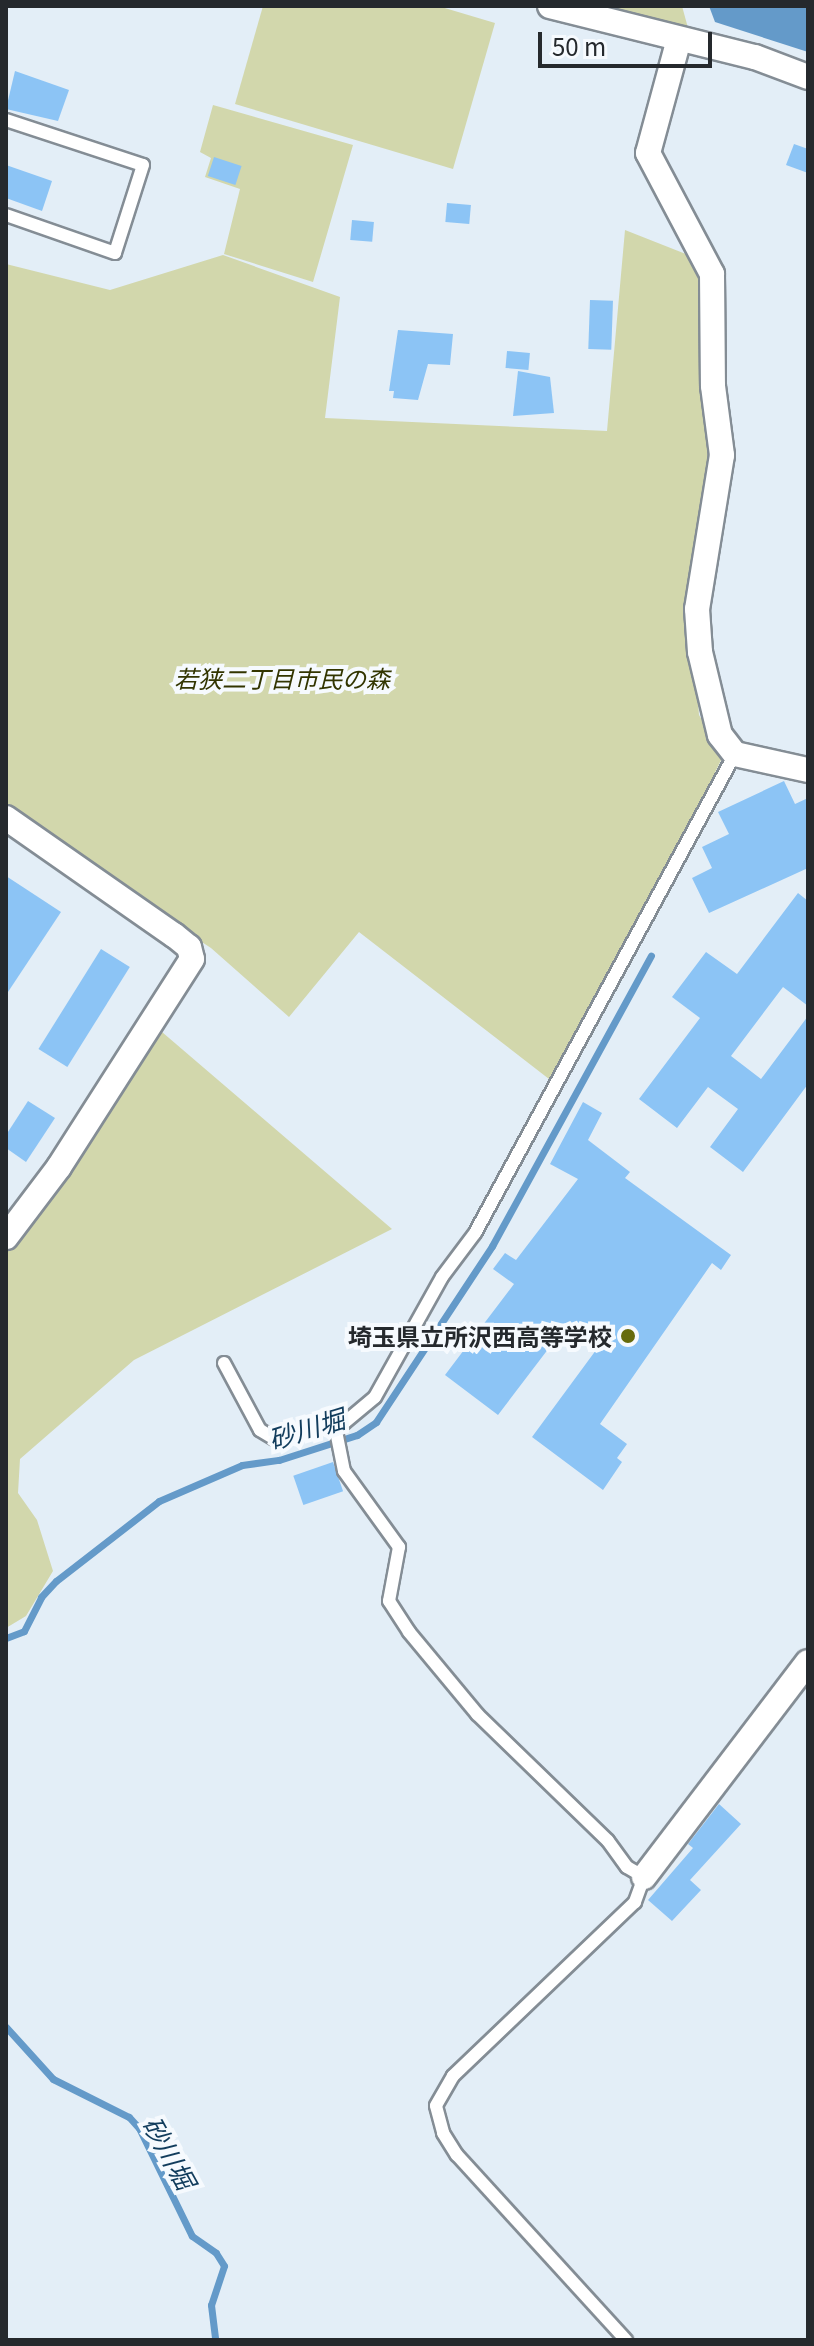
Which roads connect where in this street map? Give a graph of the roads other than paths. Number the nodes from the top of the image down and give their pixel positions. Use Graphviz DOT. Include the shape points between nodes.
graph roads {
  1 [pos="550,6"];
  2 [pos="679,39"];
  3 [pos="808,77"];
  4 [pos="6,120"];
  5 [pos="6,215"];
  6 [pos="735,754"];
  7 [pos="808,770"];
  8 [pos="6,818"];
  9 [pos="6,1237"];
  10 [pos="224,1363"];
  11 [pos="335,1430"];
  12 [pos="808,1662"];
  13 [pos="644,1877"];
  14 [pos="626,2340"];
  1 -- 2 [label="street"];
  2 -- 3 [label="street"];
  2 -- 6 [label="street" via="648,153 712,274 713,386 722,455 697,609 712,710 720,735"];
  4 -- 5 [label="lane" via="143,165 115,253"];
  6 -- 7 [label="street"];
  6 -- 11 [label="lane" via="475,1233 442,1277 375,1397"];
  8 -- 9 [label="street" via="174,935 189,947 192,959 59,1167"];
  10 -- 11 [label="lane" via="268,1437"];
  11 -- 13 [label="lane" via="344,1471 399,1547 389,1601 409,1632 477,1714 608,1841 627,1867"];
  12 -- 13 [label="street"];
  13 -- 14 [label="lane" via="635,1902 453,2076 436,2106 443,2133 457,2155"];
}
